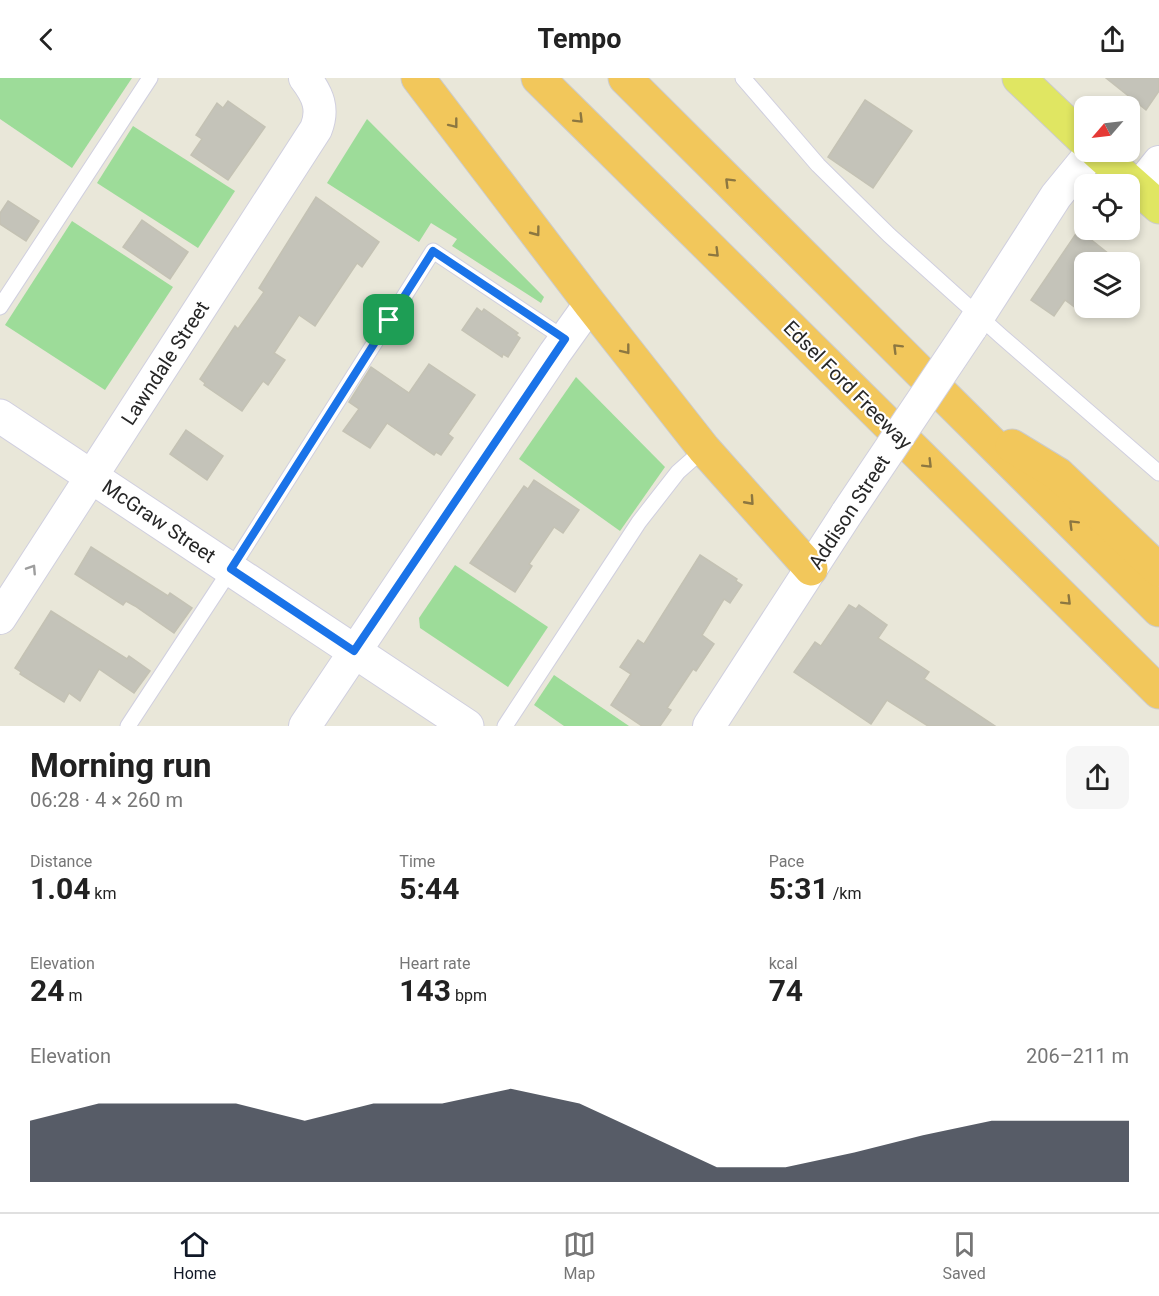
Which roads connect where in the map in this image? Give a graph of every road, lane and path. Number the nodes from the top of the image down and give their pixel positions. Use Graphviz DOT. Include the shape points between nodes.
graph roads {
  1 [pos="150,78"];
  2 [pos="305,78"];
  3 [pos="418,78"];
  4 [pos="538,78"];
  5 [pos="625,78"];
  6 [pos="743,78"];
  7 [pos="1019,78"];
  8 [pos="1074,130"];
  9 [pos="1084,162"];
  10 [pos="1109,162"];
  11 [pos="1159,162"];
  12 [pos="1149,197"];
  13 [pos="590,304"];
  14 [pos="0,307"];
  15 [pos="974,322"];
  16 [pos="565,339"];
  17 [pos="0,416"];
  18 [pos="969,419"];
  19 [pos="704,449"];
  20 [pos="1159,473"];
  21 [pos="92,477"];
  22 [pos="231,569"];
  23 [pos="811,569"];
  24 [pos="1159,570"];
  25 [pos="1159,610"];
  26 [pos="0,618"];
  27 [pos="354,651"];
  28 [pos="1159,692"];
  29 [pos="128,726"];
  30 [pos="304,726"];
  31 [pos="467,726"];
  32 [pos="505,726"];
  33 [pos="709,726"];
  1 -- 14 [label="lane"];
  2 -- 21 [label="street, Lawndale Street" via="321,106 316,129"];
  3 -- 13 [label="highway, one-way"];
  4 -- 28 [label="highway, Edsel Ford Freeway, one-way"];
  18 -- 5 [label="highway, one-way"];
  6 -- 15 [label="lane" via="818,165"];
  7 -- 8 [label="main road"];
  9 -- 15 [label="street, Addison Street" via="1056,196"];
  10 -- 12 [label="main road"];
  11 -- 12 [label="street"];
  13 -- 16 [label="street"];
  13 -- 19 [label="highway, one-way"];
  15 -- 20 [label="lane"];
  15 -- 23 [label="street, Addison Street, bridge"];
  16 -- 22 [label="lane" via="433,251"];
  16 -- 27 [label="street"];
  17 -- 21 [label="street, McGraw Street"];
  18 -- 24 [label="highway" via="1058,474"];
  25 -- 18 [label="highway, one-way"];
  19 -- 23 [label="highway, one-way"];
  19 -- 32 [label="lane" via="678,472 639,522"];
  21 -- 22 [label="street, McGraw Street"];
  26 -- 21 [label="street, Lawndale Street, one-way"];
  22 -- 27 [label="street, McGraw Street"];
  22 -- 29 [label="lane"];
  23 -- 33 [label="street, Addison Street"];
  27 -- 30 [label="street"];
  27 -- 31 [label="street, McGraw Street"];
}
